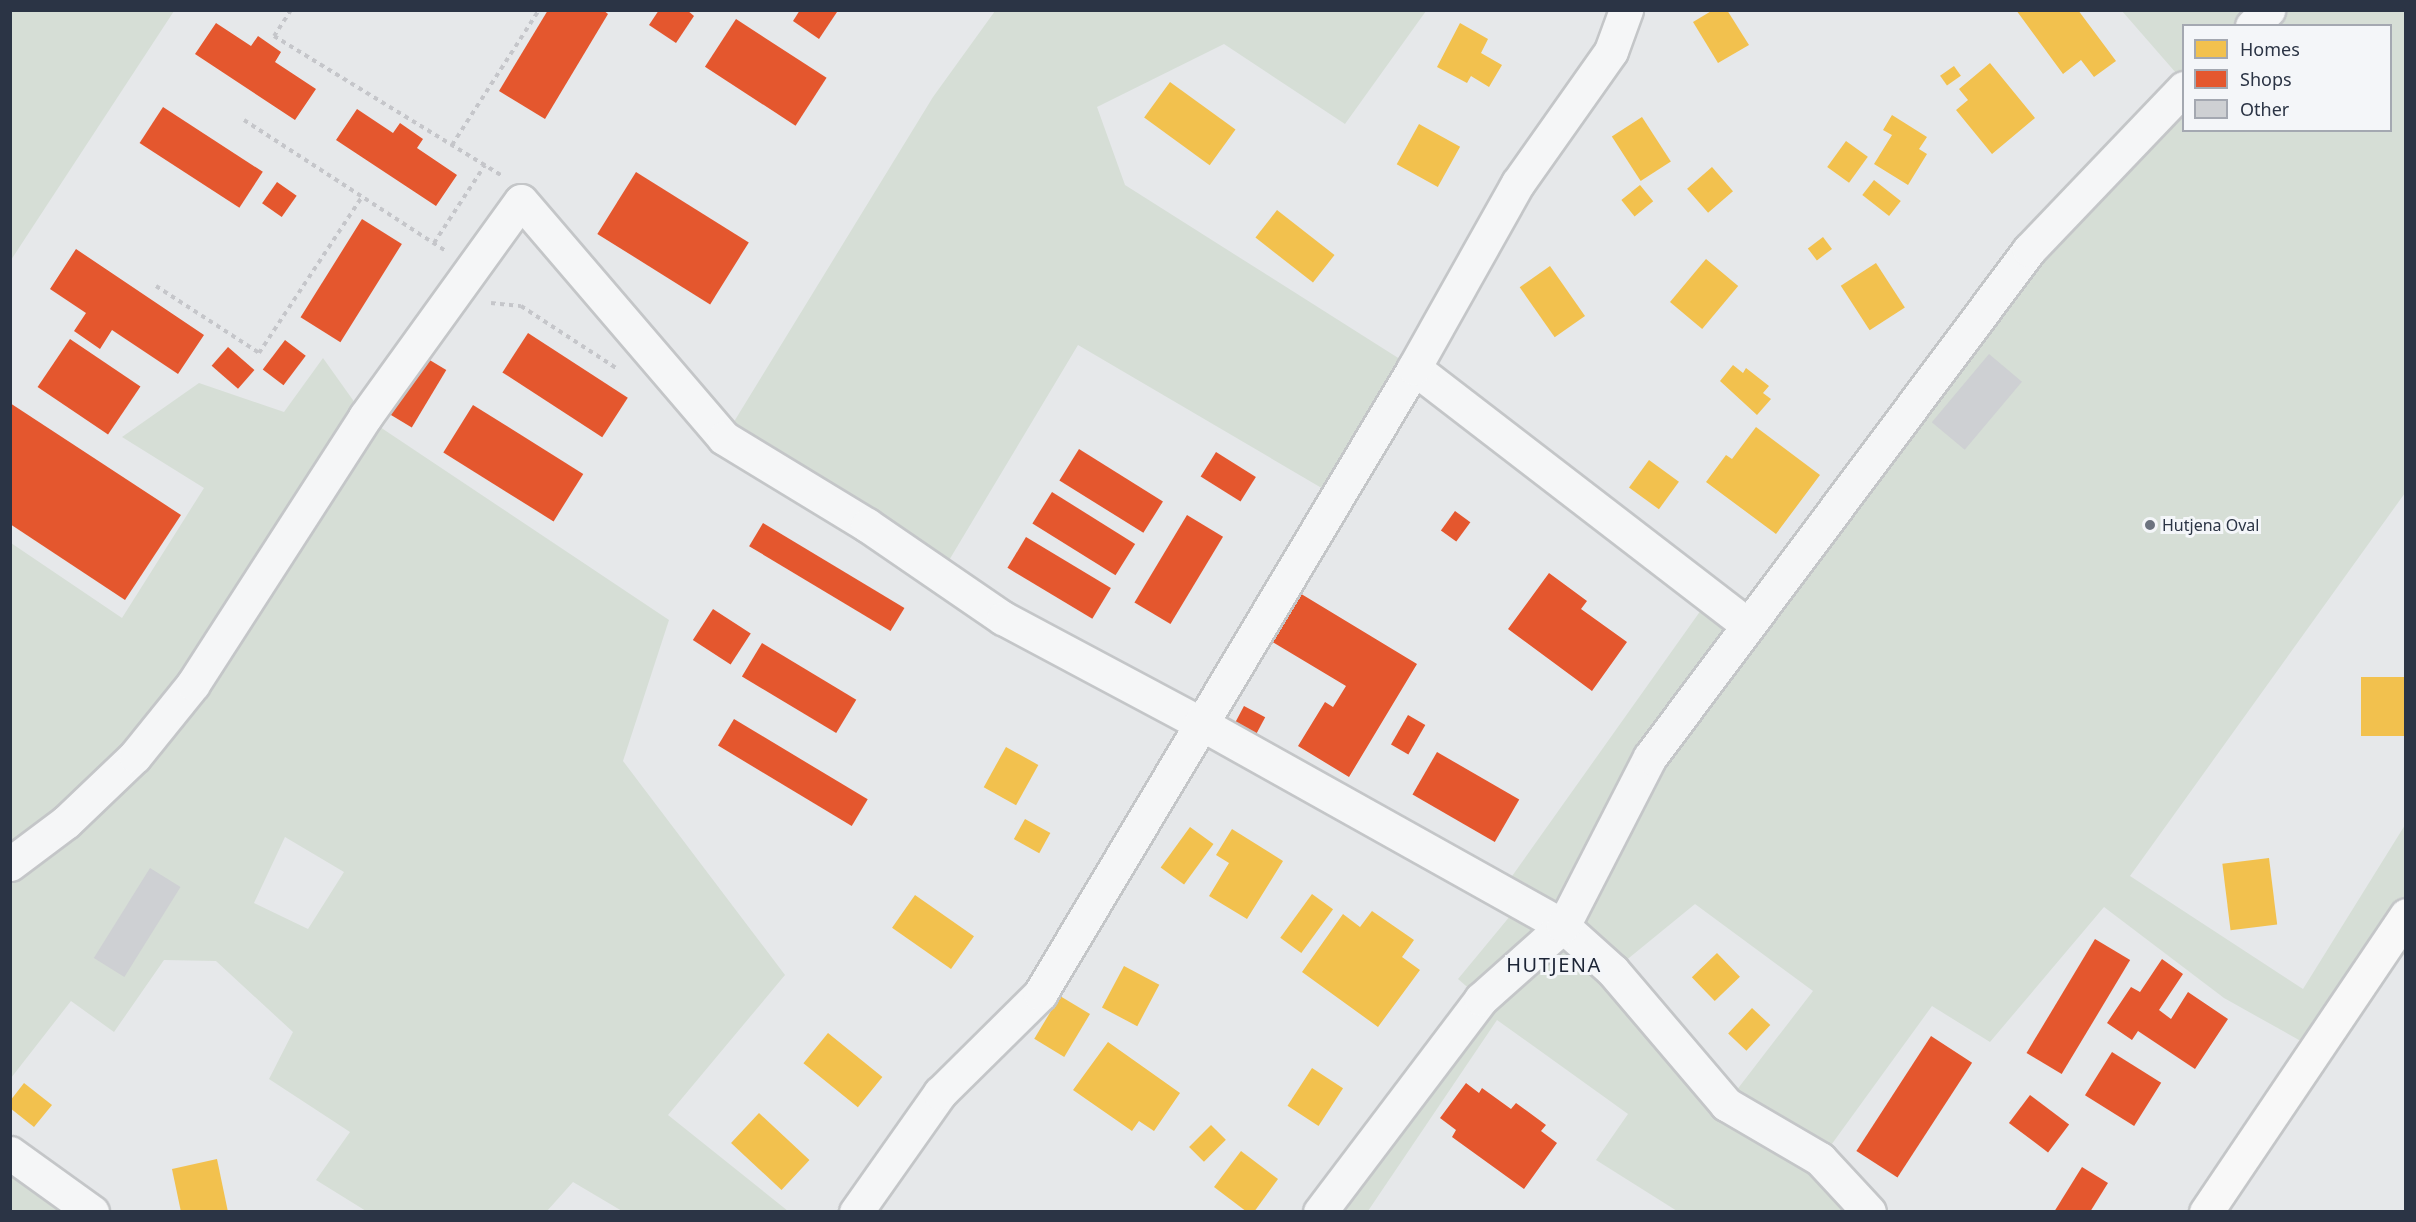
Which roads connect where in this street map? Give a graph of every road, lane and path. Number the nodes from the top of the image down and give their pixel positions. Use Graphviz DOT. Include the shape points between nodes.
graph roads {
  1 [pos="291,10"];
  2 [pos="538,10"];
  3 [pos="1626,10"];
  4 [pos="2268,10"];
  5 [pos="2254,24"];
  6 [pos="2182,90"];
  7 [pos="244,120"];
  8 [pos="452,145"];
  9 [pos="485,165"];
  10 [pos="362,197"];
  11 [pos="521,201"];
  12 [pos="434,243"];
  13 [pos="472,269"];
  14 [pos="156,286"];
  15 [pos="488,303"];
  16 [pos="1413,368"];
  17 [pos="618,369"];
  18 [pos="1748,625"];
  19 [pos="1200,723"];
  20 [pos="10,864"];
  21 [pos="2406,915"];
  22 [pos="1563,926"];
  23 [pos="10,1153"];
  24 [pos="92,1212"];
  25 [pos="856,1212"];
  26 [pos="1320,1212"];
  27 [pos="1869,1212"];
  28 [pos="2206,1212"];
  1 -- 8 [label="path" via="274,36"];
  2 -- 8 [label="path"];
  3 -- 16 [label="street" via="1611,51 1518,183"];
  4 -- 5 [label="street"];
  6 -- 18 [label="street" via="2029,250"];
  7 -- 10 [label="path"];
  8 -- 9 [label="path"];
  9 -- 11 [label="path" via="504,177"];
  9 -- 12 [label="path"];
  10 -- 12 [label="path"];
  10 -- 14 [label="path" via="259,353"];
  11 -- 13 [label="street"];
  11 -- 19 [label="street" via="724,438 867,525 1003,618"];
  12 -- 13 [label="path"];
  13 -- 20 [label="street" via="365,417 193,684 135,756 66,822"];
  15 -- 17 [label="path" via="521,306"];
  16 -- 18 [label="street"];
  16 -- 19 [label="street"];
  18 -- 22 [label="street" via="1650,757"];
  19 -- 22 [label="street"];
  19 -- 25 [label="street" via="1040,994 940,1093"];
  21 -- 28 [label="main road"];
  22 -- 26 [label="street" via="1481,999"];
  22 -- 27 [label="street" via="1613,971 1726,1104 1820,1159"];
  23 -- 24 [label="street"];
}
